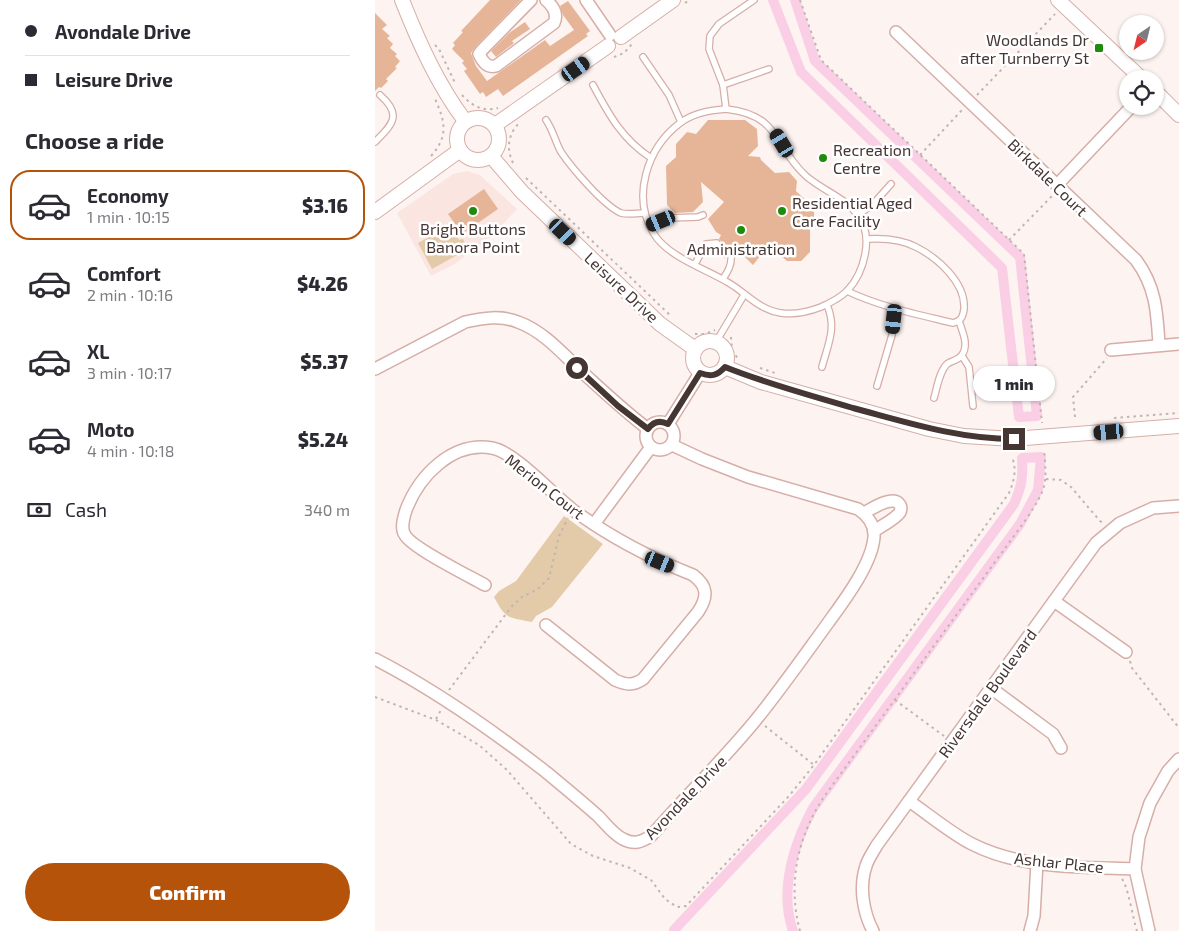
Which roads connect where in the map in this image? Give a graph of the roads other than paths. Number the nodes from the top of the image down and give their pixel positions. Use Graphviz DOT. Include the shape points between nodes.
graph roads {
  1 [pos="402,0"];
  2 [pos="531,0"];
  3 [pos="586,0"];
  4 [pos="754,0"];
  5 [pos="551,2"];
  6 [pos="678,2"];
  7 [pos="1061,2"];
  8 [pos="896,32"];
  9 [pos="617,43"];
  10 [pos="643,57"];
  11 [pos="769,68"];
  12 [pos="1133,70"];
  13 [pos="593,85"];
  14 [pos="723,85"];
  15 [pos="381,95"];
  16 [pos="1164,100"];
  17 [pos="726,109"];
  18 [pos="1124,115"];
  19 [pos="1179,115"];
  20 [pos="546,120"];
  21 [pos="465,122"];
  22 [pos="681,122"];
  23 [pos="495,125"];
  24 [pos="375,142"];
  25 [pos="460,150"];
  26 [pos="491,156"];
  27 [pos="651,158"];
  28 [pos="891,184"];
  29 [pos="1058,186"];
  30 [pos="375,212"];
  31 [pos="644,213"];
  32 [pos="703,215"];
  33 [pos="858,215"];
  34 [pos="650,226"];
  35 [pos="867,240"];
  36 [pos="717,243"];
  37 [pos="731,255"];
  38 [pos="695,264"];
  39 [pos="723,279"];
  40 [pos="847,291"];
  41 [pos="744,295"];
  42 [pos="827,305"];
  43 [pos="895,310"];
  44 [pos="959,321"];
  45 [pos="717,336"];
  46 [pos="1179,344"];
  47 [pos="1159,345"];
  48 [pos="695,349"];
  49 [pos="1111,350"];
  50 [pos="962,356"];
  51 [pos="725,367"];
  52 [pos="822,367"];
  53 [pos="375,369"];
  54 [pos="700,373"];
  55 [pos="877,386"];
  56 [pos="934,398"];
  57 [pos="973,406"];
  58 [pos="668,424"];
  59 [pos="1179,426"];
  60 [pos="648,429"];
  61 [pos="672,444"];
  62 [pos="651,448"];
  63 [pos="879,506"];
  64 [pos="1179,506"];
  65 [pos="864,513"];
  66 [pos="888,522"];
  67 [pos="594,524"];
  68 [pos="874,531"];
  69 [pos="485,585"];
  70 [pos="1054,601"];
  71 [pos="546,626"];
  72 [pos="1126,652"];
  73 [pos="375,659"];
  74 [pos="991,688"];
  75 [pos="1061,748"];
  76 [pos="1179,759"];
  77 [pos="909,801"];
  78 [pos="1037,863"];
  79 [pos="1135,869"];
  80 [pos="873,931"];
  81 [pos="1030,931"];
  82 [pos="1149,931"];
  1 -- 21 [label="street" via="432,68"];
  2 -- 5 [label="street" via="481,50 479,54 486,64 496,66 551,27 556,19"];
  3 -- 9 [label="street"];
  4 -- 14 [label="lane" via="719,24 710,36 709,49"];
  6 -- 9 [label="street"];
  7 -- 12 [label="street"];
  8 -- 29 [label="street, Birkdale Court"];
  9 -- 23 [label="street"];
  10 -- 22 [label="lane" via="669,95"];
  11 -- 14 [label="lane"];
  13 -- 27 [label="lane" via="621,133"];
  14 -- 17 [label="lane"];
  15 -- 24 [label="lane" via="392,109 394,119"];
  16 -- 19 [label="street"];
  17 -- 22 [label="lane" via="711,110"];
  17 -- 33 [label="lane" via="754,115 767,124 806,175"];
  18 -- 29 [label="street"];
  20 -- 31 [label="lane" via="568,162 605,200 623,213"];
  21 -- 23 [label="street" via="481,117"];
  21 -- 25 [label="street" via="457,135"];
  22 -- 27 [label="lane"];
  23 -- 26 [label="street" via="500,142"];
  25 -- 26 [label="street" via="474,160"];
  25 -- 30 [label="street"];
  26 -- 48 [label="street, Leisure Drive" via="529,199 660,324"];
  27 -- 31 [label="lane" via="643,188"];
  28 -- 33 [label="lane" via="875,203"];
  29 -- 47 [label="street, Birkdale Court" via="1145,272 1157,310"];
  31 -- 34 [label="lane"];
  32 -- 34 [label="lane" via="668,218"];
  33 -- 35 [label="lane"];
  34 -- 38 [label="lane" via="663,246"];
  35 -- 40 [label="lane" via="861,267"];
  35 -- 44 [label="lane" via="907,243 943,267 963,296 963,316"];
  36 -- 38 [label="lane" via="706,244"];
  37 -- 39 [label="lane" via="729,270"];
  38 -- 39 [label="lane"];
  39 -- 41 [label="lane"];
  40 -- 42 [label="lane"];
  40 -- 43 [label="lane"];
  41 -- 42 [label="lane" via="763,308 780,313 798,314"];
  41 -- 45 [label="lane"];
  42 -- 52 [label="lane" via="833,327"];
  43 -- 44 [label="lane" via="953,323"];
  43 -- 55 [label="lane" via="892,335"];
  44 -- 50 [label="lane" via="965,339"];
  45 -- 48 [label="street"];
  45 -- 51 [label="street" via="725,350"];
  46 -- 47 [label="street"];
  47 -- 49 [label="street"];
  48 -- 54 [label="street" via="692,360"];
  50 -- 56 [label="lane" via="943,370"];
  50 -- 57 [label="lane" via="969,367"];
  51 -- 54 [label="street" via="714,375"];
  51 -- 59 [label="street" via="761,382 965,436 1014,439"];
  53 -- 60 [label="street" via="465,322 499,317 517,321 549,341 618,406"];
  54 -- 58 [label="street"];
  58 -- 60 [label="street" via="659,422"];
  58 -- 61 [label="street" via="675,436"];
  60 -- 62 [label="street" via="646,437"];
  61 -- 62 [label="street" via="663,450"];
  61 -- 65 [label="street" via="733,472"];
  62 -- 67 [label="street"];
  63 -- 65 [label="street"];
  63 -- 66 [label="street"];
  63 -- 66 [label="street" via="891,500 900,505 900,512"];
  64 -- 70 [label="street, Riversdale Boulevard" via="1153,508 1120,523 1096,543"];
  65 -- 68 [label="street"];
  66 -- 68 [label="street"];
  67 -- 69 [label="street, Merion Court" via="507,454 493,448 461,450 433,467 423,478 408,506 403,530 415,546"];
  67 -- 71 [label="street, Merion Court" via="639,552 699,580 705,593 702,606 643,680 631,685 615,680"];
  68 -- 73 [label="street, Avondale Drive" via="868,558 852,589 791,675 708,774 642,842 631,843 620,838 545,772 445,700"];
  70 -- 72 [label="street"];
  70 -- 74 [label="street, Riversdale Boulevard"];
  74 -- 75 [label="street" via="1053,734"];
  74 -- 77 [label="street, Riversdale Boulevard"];
  76 -- 79 [label="street" via="1150,802 1139,837"];
  77 -- 78 [label="street, Ashlar Place" via="971,844 998,855"];
  77 -- 80 [label="street, Riversdale Boulevard" via="866,866 863,889 865,916"];
  78 -- 79 [label="street, Ashlar Place"];
  78 -- 81 [label="street"];
  79 -- 82 [label="street"];
}
